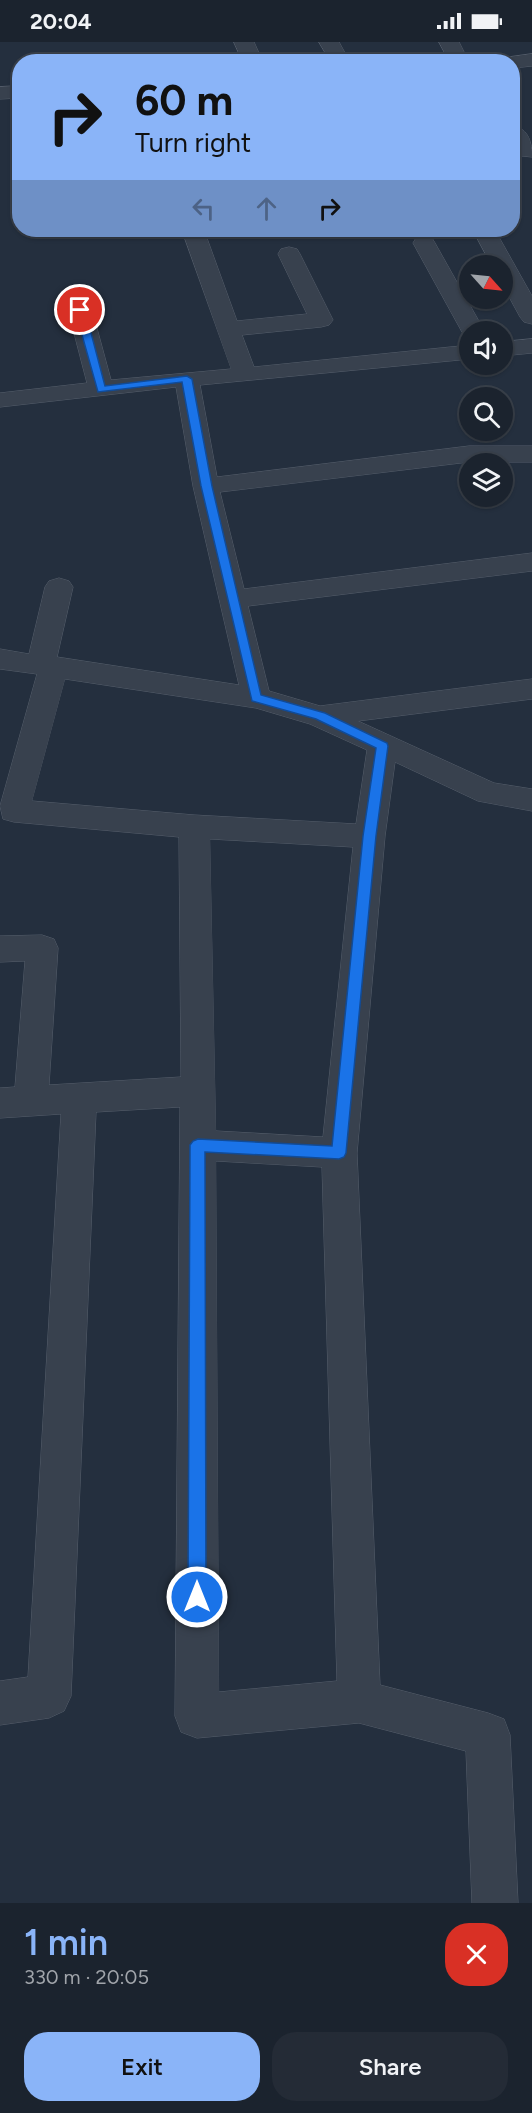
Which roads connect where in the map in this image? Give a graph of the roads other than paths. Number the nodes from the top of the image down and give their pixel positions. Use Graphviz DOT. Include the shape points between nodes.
graph roads {
  1 [pos="520,140"];
  2 [pos="529,152"];
  3 [pos="196,237"];
  4 [pos="488,237"];
  5 [pos="424,243"];
  6 [pos="289,254"];
  7 [pos="80,310"];
  8 [pos="532,317"];
  9 [pos="468,321"];
  10 [pos="229,329"];
  11 [pos="532,346"];
  12 [pos="513,348"];
  13 [pos="459,353"];
  14 [pos="245,375"];
  15 [pos="187,379"];
  16 [pos="101,390"];
  17 [pos="0,400"];
  18 [pos="532,454"];
  19 [pos="206,486"];
  20 [pos="532,562"];
  21 [pos="59,586"];
  22 [pos="233,598"];
  23 [pos="0,659"];
  24 [pos="48,665"];
  25 [pos="532,689"];
  26 [pos="256,698"];
  27 [pos="320,716"];
  28 [pos="382,746"];
  29 [pos="532,800"];
  30 [pos="194,826"];
  31 [pos="370,836"];
  32 [pos="0,949"];
  33 [pos="198,1091"];
  34 [pos="79,1098"];
  35 [pos="15,1102"];
  36 [pos="198,1145"];
  37 [pos="339,1153"];
  38 [pos="359,1701"];
  39 [pos="0,1703"];
  40 [pos="495,1903"];
  1 -- 2 [label="street"];
  3 -- 10 [label="street"];
  4 -- 8 [label="street"];
  5 -- 9 [label="street"];
  6 -- 10 [label="street" via="321,320"];
  7 -- 16 [label="street"];
  10 -- 14 [label="street"];
  11 -- 12 [label="street"];
  13 -- 14 [label="street"];
  14 -- 15 [label="street"];
  15 -- 16 [label="street"];
  15 -- 19 [label="street"];
  16 -- 17 [label="street"];
  18 -- 19 [label="street" via="469,454"];
  19 -- 22 [label="street"];
  20 -- 22 [label="street"];
  21 -- 24 [label="street"];
  22 -- 26 [label="street"];
  23 -- 24 [label="street"];
  24 -- 26 [label="street"];
  24 -- 30 [label="street" via="14,811"];
  25 -- 27 [label="street"];
  26 -- 27 [label="street"];
  27 -- 28 [label="street"];
  28 -- 29 [label="street" via="489,793"];
  28 -- 31 [label="street"];
  30 -- 31 [label="street"];
  30 -- 33 [label="street"];
  31 -- 37 [label="street"];
  32 -- 35 [label="street" via="42,948"];
  33 -- 34 [label="street"];
  33 -- 36 [label="street"];
  34 -- 35 [label="street"];
  34 -- 39 [label="street" via="50,1696"];
  36 -- 37 [label="street"];
  36 -- 38 [label="street" via="197,1716"];
  37 -- 38 [label="street"];
  38 -- 40 [label="street" via="488,1735"];
}
